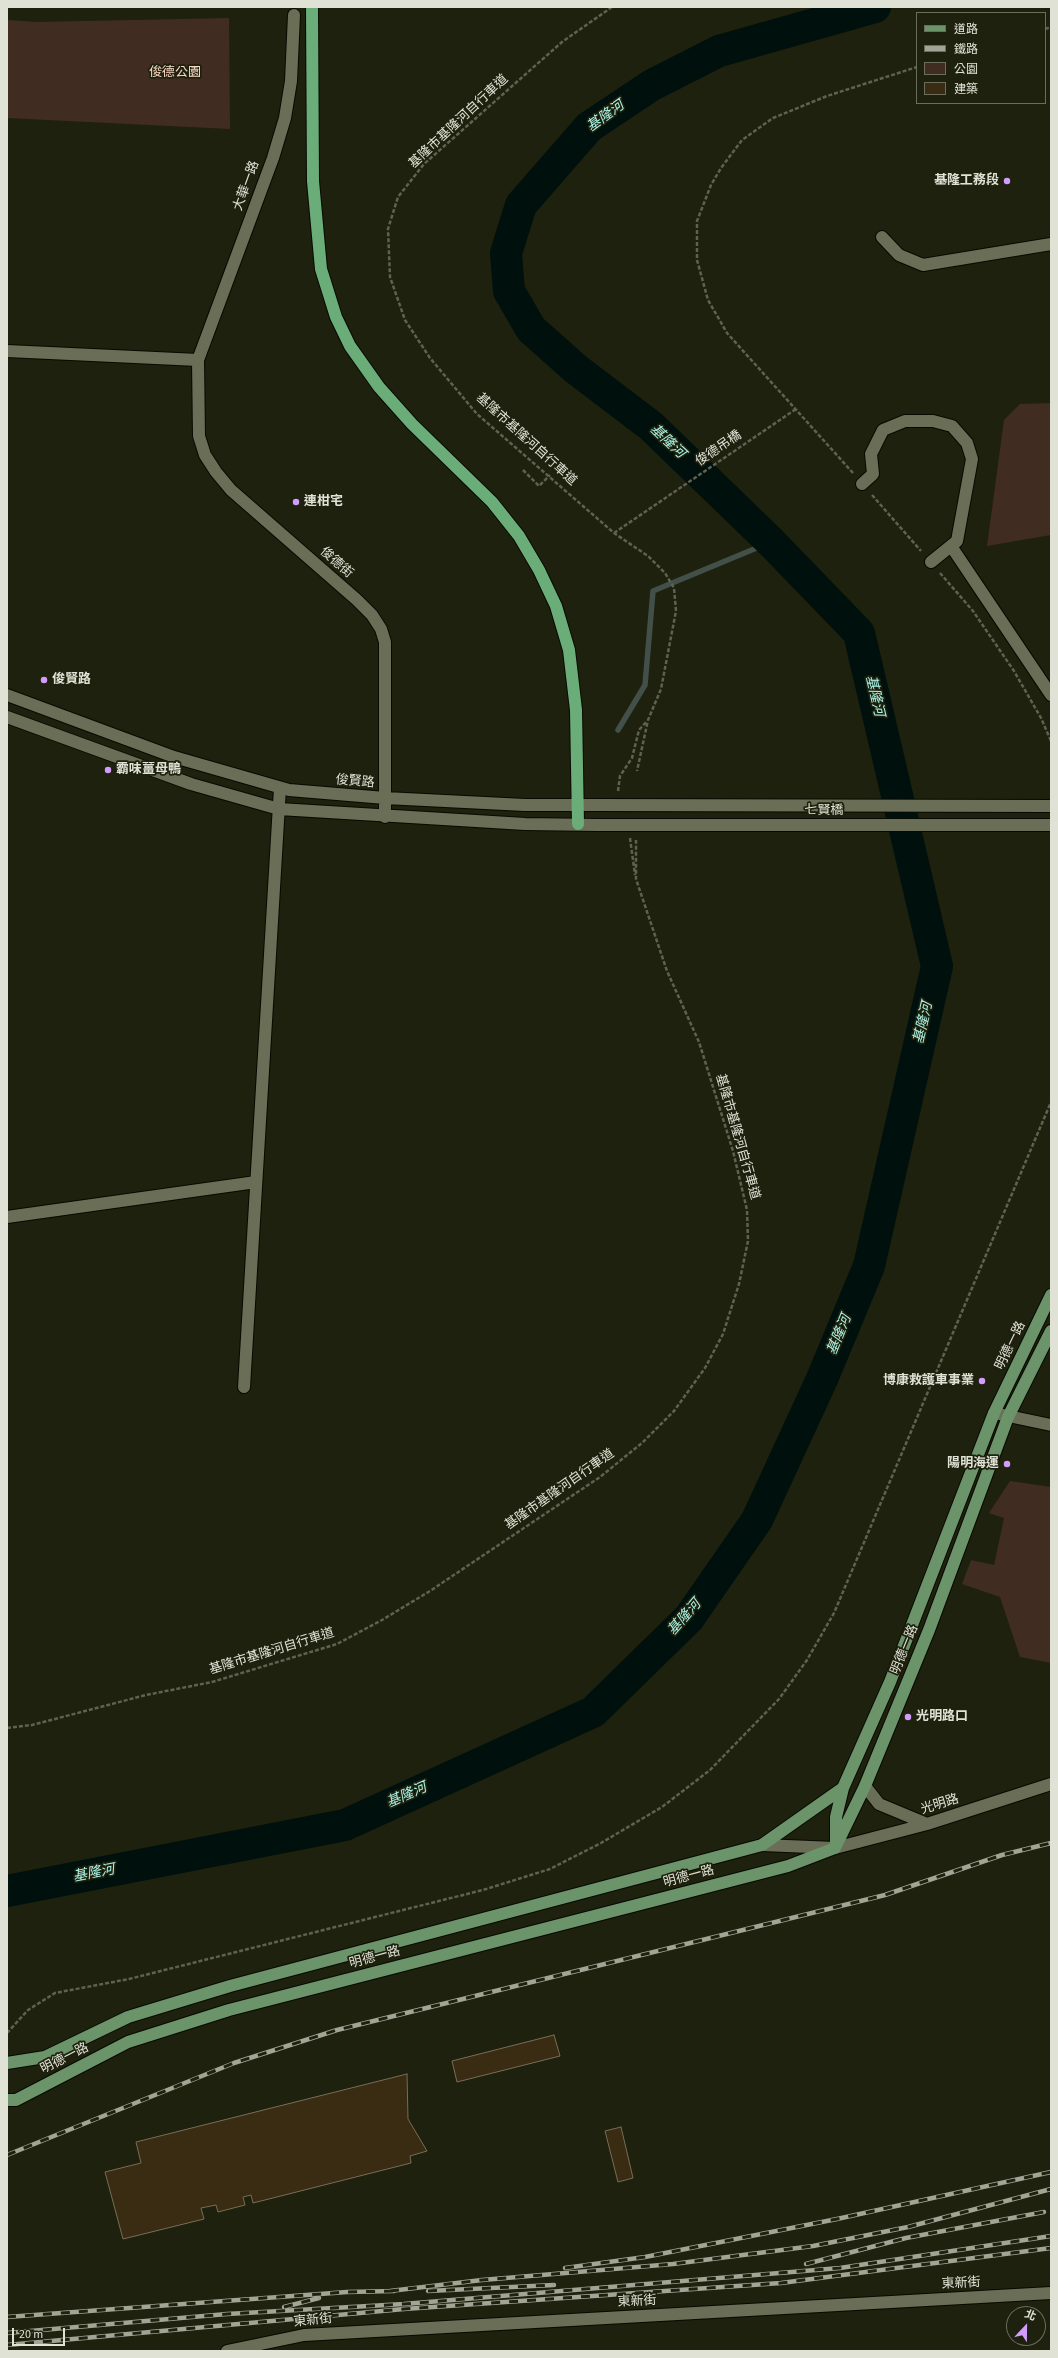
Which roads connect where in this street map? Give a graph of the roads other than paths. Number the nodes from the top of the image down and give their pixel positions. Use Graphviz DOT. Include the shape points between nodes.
graph roads {
  1 [pos="312,7"];
  2 [pos="294,15"];
  3 [pos="882,237"];
  4 [pos="1051,244"];
  5 [pos="7,351"];
  6 [pos="198,360"];
  7 [pos="862,484"];
  8 [pos="951,546"];
  9 [pos="931,562"];
  10 [pos="7,695"];
  11 [pos="1051,696"];
  12 [pos="7,717"];
  13 [pos="280,788"];
  14 [pos="385,798"];
  15 [pos="578,805"];
  16 [pos="597,805"];
  17 [pos="1051,806"];
  18 [pos="279,809"];
  19 [pos="384,817"];
  20 [pos="578,824"];
  21 [pos="1051,825"];
  22 [pos="256,1182"];
  23 [pos="7,1217"];
  24 [pos="1051,1295"];
  25 [pos="1051,1331"];
  26 [pos="244,1387"];
  27 [pos="994,1413"];
  28 [pos="1008,1417"];
  29 [pos="1051,1425"];
  30 [pos="1051,1784"];
  31 [pos="865,1786"];
  32 [pos="843,1788"];
  33 [pos="928,1824"];
  34 [pos="762,1845"];
  35 [pos="836,1848"];
  36 [pos="7,2063"];
  37 [pos="12,2100"];
  38 [pos="1051,2293"];
  39 [pos="227,2351"];
  1 -- 15 [label="highway" via="313,181 321,269 336,316 350,346 379,387 412,424 492,502 519,536 539,570 556,606 569,650 576,710"];
  2 -- 6 [label="street, 大華一路" via="291,81 285,118 273,158"];
  3 -- 4 [label="street" via="899,255 923,265"];
  5 -- 6 [label="street"];
  6 -- 14 [label="street, 俊德街" via="199,436 205,455 216,472 231,490 372,614 381,629 385,642"];
  7 -- 8 [label="street" via="873,474 871,454 883,430 905,421 933,421 952,426 967,443 972,459 957,541"];
  8 -- 9 [label="street"];
  8 -- 11 [label="street"];
  10 -- 13 [label="street, 俊賢路" via="174,757"];
  12 -- 18 [label="street" via="191,784"];
  13 -- 14 [label="street, 俊賢路"];
  13 -- 18 [label="street"];
  14 -- 15 [label="street, 俊賢路"];
  14 -- 19 [label="street, 俊德街"];
  15 -- 16 [label="street, 俊賢路"];
  15 -- 20 [label="highway"];
  16 -- 17 [label="street, 七賢橋, bridge"];
  18 -- 19 [label="street"];
  18 -- 22 [label="street"];
  19 -- 20 [label="street"];
  20 -- 21 [label="street, 七賢橋, bridge"];
  22 -- 23 [label="street"];
  22 -- 26 [label="street"];
  24 -- 27 [label="main road, 明德一路"];
  25 -- 28 [label="main road, 明德一路"];
  27 -- 28 [label="street"];
  27 -- 32 [label="main road, 明德一路" via="890,1682"];
  28 -- 29 [label="street"];
  28 -- 31 [label="main road, 明德一路" via="928,1630"];
  30 -- 33 [label="street, 光明路"];
  31 -- 33 [label="street" via="880,1804"];
  31 -- 35 [label="main road, 明德一路"];
  32 -- 34 [label="main road"];
  32 -- 35 [label="main road, 明德一路" via="836,1817"];
  33 -- 35 [label="street, 光明路"];
  34 -- 35 [label="street, 光明路"];
  34 -- 36 [label="main road, 明德一路" via="230,1986 128,2017 44,2057"];
  35 -- 37 [label="main road, 明德一路" via="788,1866 222,2013 128,2042"];
  38 -- 39 [label="street, 東新街" via="304,2335"];
}
